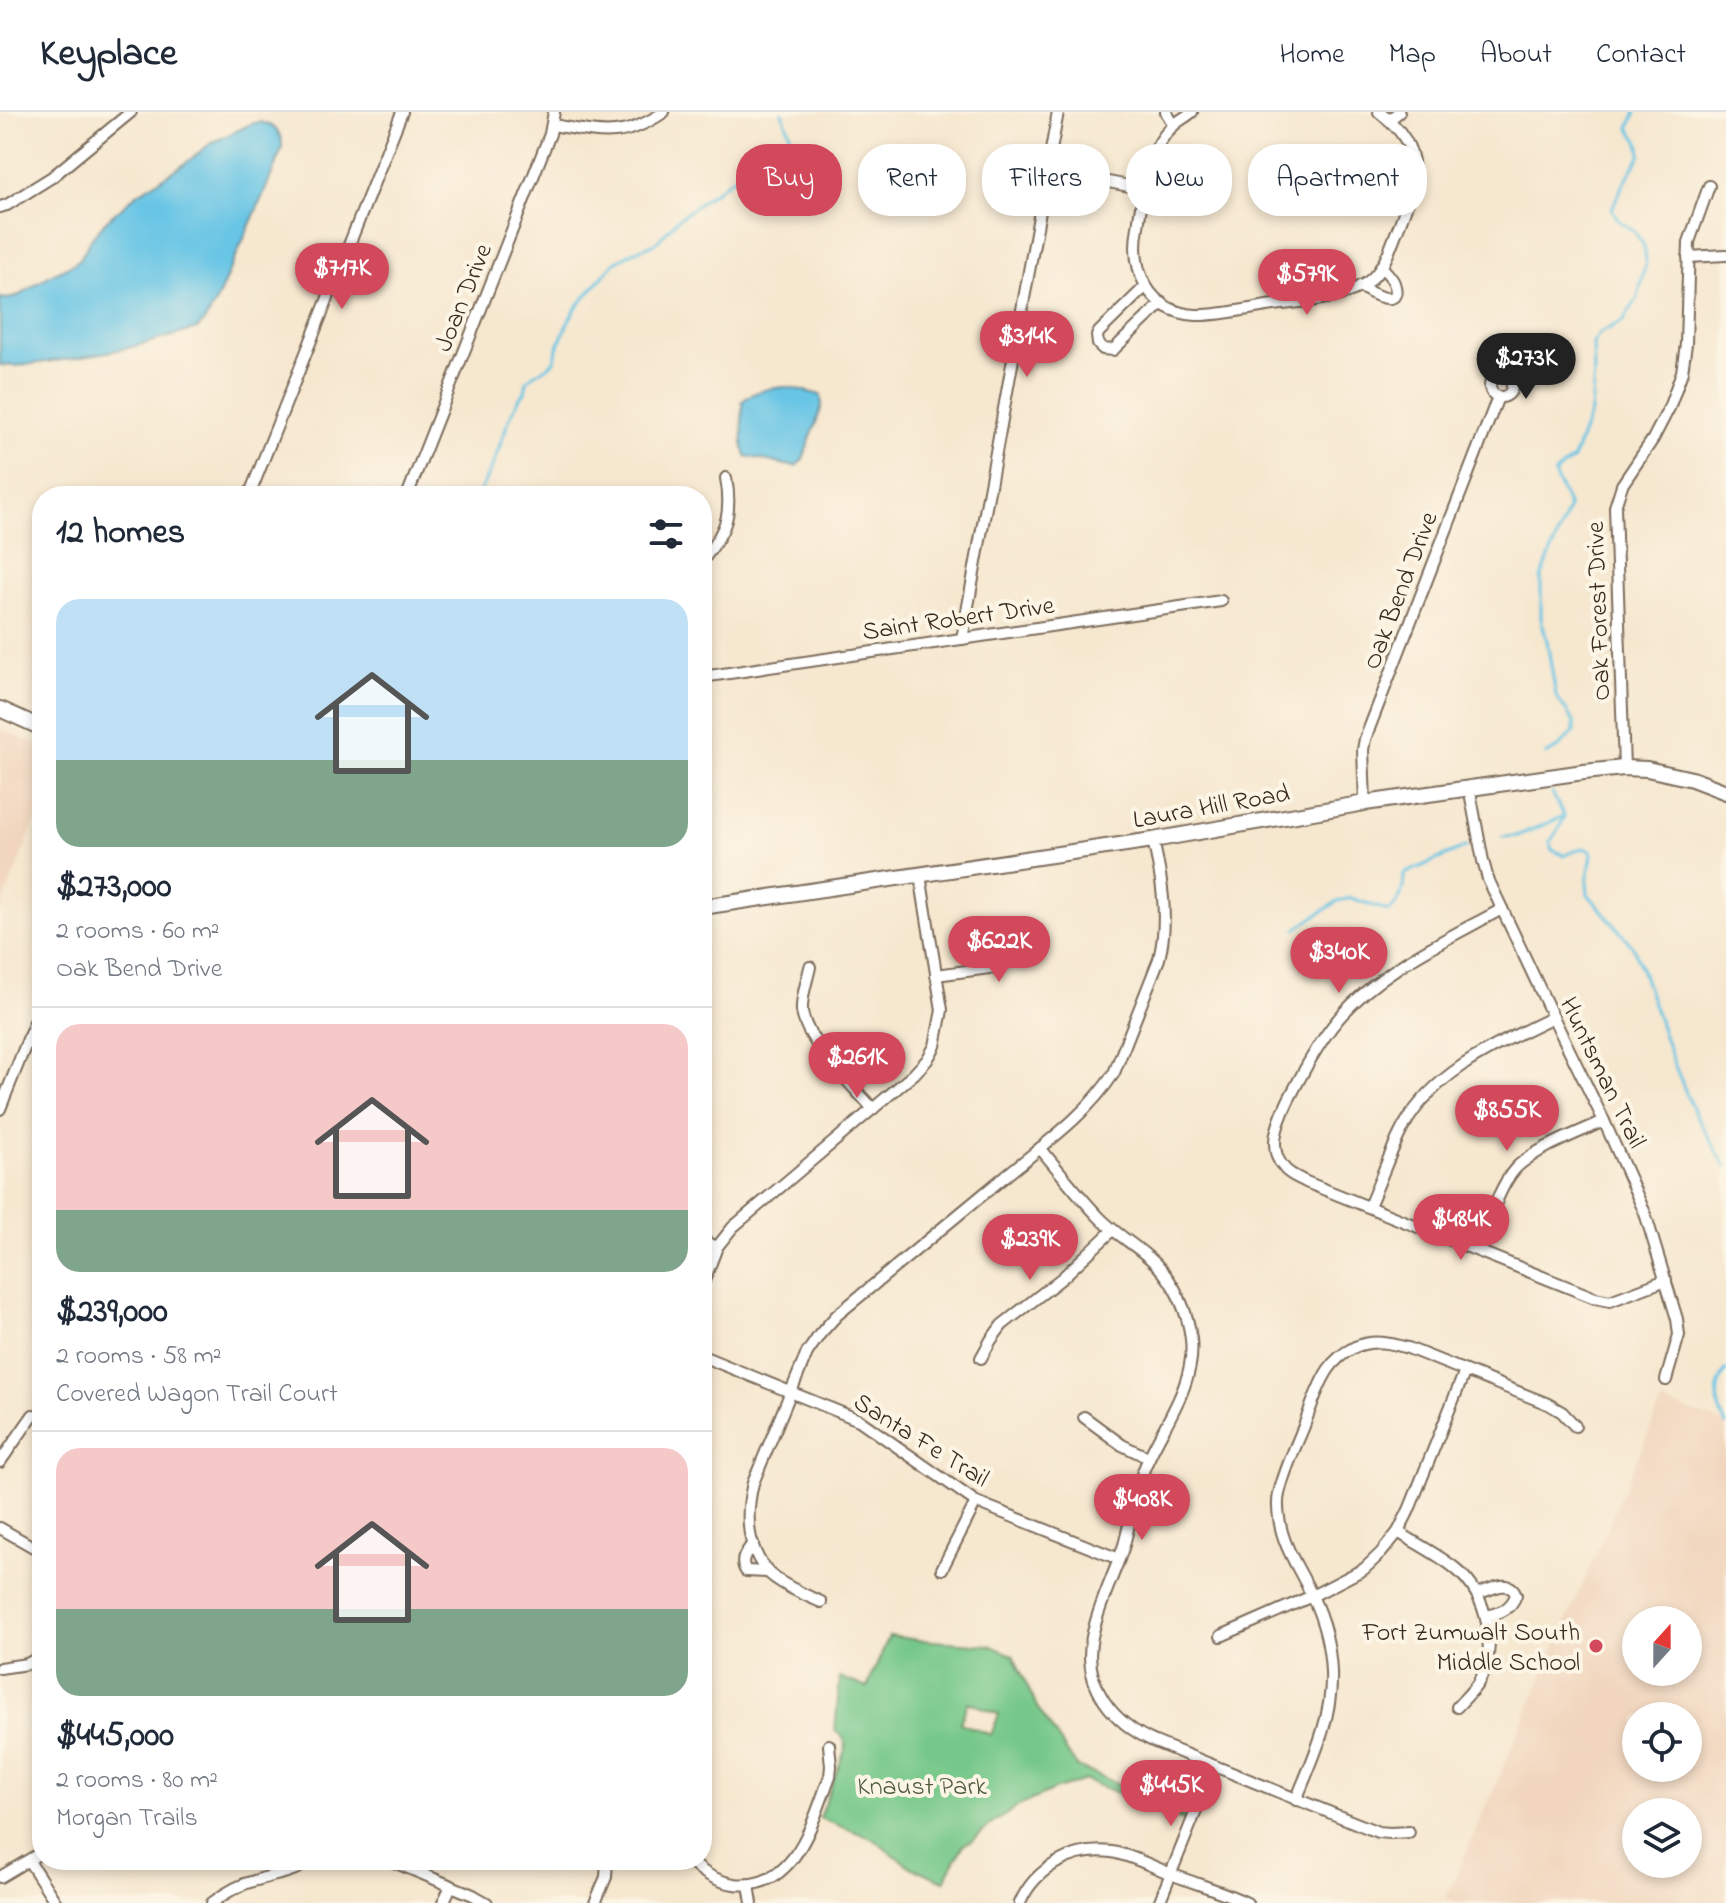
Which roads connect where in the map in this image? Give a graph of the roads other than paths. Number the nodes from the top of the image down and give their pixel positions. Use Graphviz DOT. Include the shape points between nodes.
graph roads {
  1 [pos="131,112"];
  2 [pos="402,112"];
  3 [pos="554,112"];
  4 [pos="664,112"];
  5 [pos="1058,112"];
  6 [pos="1166,112"];
  7 [pos="1192,112"];
  8 [pos="1379,112"];
  9 [pos="1399,112"];
  10 [pos="1389,120"];
  11 [pos="553,125"];
  12 [pos="1174,125"];
  13 [pos="1052,144"];
  14 [pos="1158,144"];
  15 [pos="1709,186"];
  16 [pos="0,207"];
  17 [pos="1039,216"];
  18 [pos="1139,216"];
  19 [pos="1726,255"];
  20 [pos="1688,257"];
  21 [pos="1381,266"];
  22 [pos="1146,286"];
  23 [pos="1360,286"];
  24 [pos="1162,303"];
  25 [pos="1498,397"];
  26 [pos="726,478"];
  27 [pos="253,486"];
  28 [pos="411,486"];
  29 [pos="712,546"];
  30 [pos="1221,601"];
  31 [pos="962,639"];
  32 [pos="712,676"];
  33 [pos="0,709"];
  34 [pos="32,723"];
  35 [pos="1624,768"];
  36 [pos="1469,787"];
  37 [pos="1726,792"];
  38 [pos="1365,803"];
  39 [pos="1153,840"];
  40 [pos="920,875"];
  41 [pos="712,906"];
  42 [pos="1502,909"];
  43 [pos="1040,939"];
  44 [pos="810,967"];
  45 [pos="936,975"];
  46 [pos="1553,1017"];
  47 [pos="32,1029"];
  48 [pos="29,1036"];
  49 [pos="32,1037"];
  50 [pos="0,1109"];
  51 [pos="873,1109"];
  52 [pos="1604,1121"];
  53 [pos="1040,1148"];
  54 [pos="1369,1206"];
  55 [pos="1113,1230"];
  56 [pos="712,1245"];
  57 [pos="717,1247"];
  58 [pos="1478,1250"];
  59 [pos="712,1260"];
  60 [pos="1666,1280"];
  61 [pos="981,1358"];
  62 [pos="712,1360"];
  63 [pos="1465,1371"];
  64 [pos="1666,1380"];
  65 [pos="791,1392"];
  66 [pos="32,1416"];
  67 [pos="1084,1417"];
  68 [pos="1575,1426"];
  69 [pos="1149,1458"];
  70 [pos="0,1462"];
  71 [pos="976,1502"];
  72 [pos="0,1528"];
  73 [pos="1398,1532"];
  74 [pos="753,1543"];
  75 [pos="32,1546"];
  76 [pos="1119,1559"];
  77 [pos="942,1569"];
  78 [pos="767,1572"];
  79 [pos="1477,1594"];
  80 [pos="1312,1596"];
  81 [pos="821,1602"];
  82 [pos="1486,1616"];
  83 [pos="1221,1636"];
  84 [pos="32,1661"];
  85 [pos="0,1668"];
  86 [pos="1457,1707"];
  87 [pos="829,1745"];
  88 [pos="1214,1766"];
  89 [pos="1296,1800"];
  90 [pos="1409,1832"];
  91 [pos="32,1859"];
  92 [pos="29,1861"];
  93 [pos="32,1866"];
  94 [pos="35,1870"];
  95 [pos="293,1870"];
  96 [pos="413,1870"];
  97 [pos="606,1870"];
  98 [pos="700,1870"];
  99 [pos="1171,1874"];
  100 [pos="0,1877"];
  101 [pos="749,1885"];
  102 [pos="451,1886"];
  103 [pos="597,1902"];
  104 [pos="56,1903"];
  105 [pos="212,1903"];
  106 [pos="443,1903"];
  107 [pos="487,1903"];
  108 [pos="752,1903"];
  109 [pos="1020,1903"];
  110 [pos="1159,1903"];
  111 [pos="1247,1903"];
  1 -- 16 [label="street" via="52,177"];
  2 -- 27 [label="street"];
  3 -- 11 [label="street, Joan Drive"];
  4 -- 11 [label="street" via="635,128 609,134"];
  5 -- 13 [label="street"];
  6 -- 12 [label="street"];
  7 -- 12 [label="street"];
  8 -- 10 [label="street"];
  9 -- 10 [label="street"];
  10 -- 21 [label="street" via="1406,141 1414,179"];
  11 -- 28 [label="street, Joan Drive"];
  12 -- 14 [label="street"];
  15 -- 20 [label="street, Oak Forest Drive"];
  17 -- 31 [label="street"];
  18 -- 22 [label="street" via="1136,262"];
  19 -- 20 [label="street"];
  20 -- 35 [label="street, Oak Forest Drive" via="1682,372 1669,408 1622,485 1615,507"];
  21 -- 23 [label="street"];
  21 -- 23 [label="street" via="1394,282 1391,297 1379,298"];
  22 -- 24 [label="street"];
  22 -- 24 [label="street" via="1099,332 1098,344 1113,350"];
  23 -- 24 [label="street" via="1337,296 1199,315"];
  25 -- 38 [label="street, Oak Bend Drive" via="1365,739"];
  26 -- 29 [label="street" via="729,512"];
  30 -- 31 [label="street, Saint Robert Drive"];
  31 -- 32 [label="street, Saint Robert Drive"];
  33 -- 34 [label="main road"];
  35 -- 36 [label="main road, Laura Hill Road"];
  35 -- 37 [label="main road, Laura Hill Road" via="1674,774"];
  36 -- 38 [label="main road, Laura Hill Road"];
  36 -- 42 [label="street, Huntsman Trail" via="1483,861"];
  38 -- 39 [label="main road, Laura Hill Road"];
  39 -- 40 [label="main road, Laura Hill Road"];
  39 -- 53 [label="street" via="1164,906 1159,959 1114,1073 1092,1103"];
  40 -- 41 [label="main road, Laura Hill Road"];
  40 -- 45 [label="street"];
  42 -- 46 [label="street, Huntsman Trail"];
  42 -- 54 [label="street" via="1406,961 1373,986 1340,1017 1306,1064 1283,1111 1275,1134 1276,1155 1286,1171"];
  43 -- 45 [label="street" via="997,967"];
  44 -- 51 [label="street" via="802,999 808,1030"];
  45 -- 51 [label="street" via="942,1010 935,1046 914,1074"];
  46 -- 52 [label="street, Huntsman Trail"];
  46 -- 54 [label="street" via="1447,1076 1403,1128"];
  47 -- 48 [label="street"];
  48 -- 49 [label="street"];
  48 -- 50 [label="street"];
  51 -- 57 [label="street" via="745,1216"];
  52 -- 58 [label="street" via="1515,1168"];
  52 -- 60 [label="street, Huntsman Trail" via="1645,1213"];
  53 -- 55 [label="street"];
  53 -- 65 [label="street" via="837,1315 807,1353"];
  54 -- 58 [label="street"];
  55 -- 61 [label="street" via="1002,1325"];
  55 -- 69 [label="street" via="1171,1282 1191,1340 1185,1383"];
  56 -- 57 [label="street"];
  57 -- 59 [label="street"];
  58 -- 60 [label="street" via="1610,1301"];
  60 -- 64 [label="street, Huntsman Trail" via="1679,1335"];
  62 -- 65 [label="street, Santa Fe Trail"];
  63 -- 68 [label="street" via="1548,1404"];
  63 -- 73 [label="street"];
  63 -- 80 [label="street" via="1389,1342 1354,1347 1328,1369 1278,1498 1283,1537"];
  65 -- 71 [label="street, Santa Fe Trail" via="859,1420"];
  65 -- 74 [label="street" via="753,1483 748,1520"];
  66 -- 70 [label="street"];
  67 -- 69 [label="street"];
  69 -- 76 [label="street"];
  71 -- 76 [label="street, Santa Fe Trail"];
  71 -- 77 [label="street"];
  72 -- 75 [label="street"];
  73 -- 79 [label="street" via="1455,1568"];
  73 -- 80 [label="street" via="1364,1569"];
  74 -- 78 [label="street"];
  74 -- 78 [label="street" via="742,1566"];
  76 -- 88 [label="street" via="1092,1637 1098,1691 1122,1723 1139,1735"];
  78 -- 81 [label="street"];
  79 -- 82 [label="street"];
  79 -- 82 [label="street" via="1504,1585 1515,1589 1512,1605"];
  80 -- 83 [label="street"];
  80 -- 89 [label="street" via="1329,1647 1330,1701"];
  82 -- 86 [label="street" via="1484,1670"];
  84 -- 85 [label="street"];
  87 -- 101 [label="street" via="830,1776 799,1851 778,1873"];
  88 -- 89 [label="street"];
  88 -- 99 [label="street"];
  89 -- 90 [label="street" via="1378,1832"];
  91 -- 92 [label="street"];
  92 -- 93 [label="street"];
  92 -- 100 [label="street"];
  94 -- 104 [label="street"];
  95 -- 105 [label="street" via="246,1883"];
  96 -- 102 [label="street"];
  97 -- 103 [label="street"];
  98 -- 101 [label="street" via="725,1883"];
  99 -- 109 [label="street" via="1112,1852 1084,1853 1057,1861 1038,1875"];
  99 -- 110 [label="street"];
  99 -- 111 [label="street"];
  101 -- 108 [label="street"];
  102 -- 106 [label="street"];
  102 -- 107 [label="street"];
}
